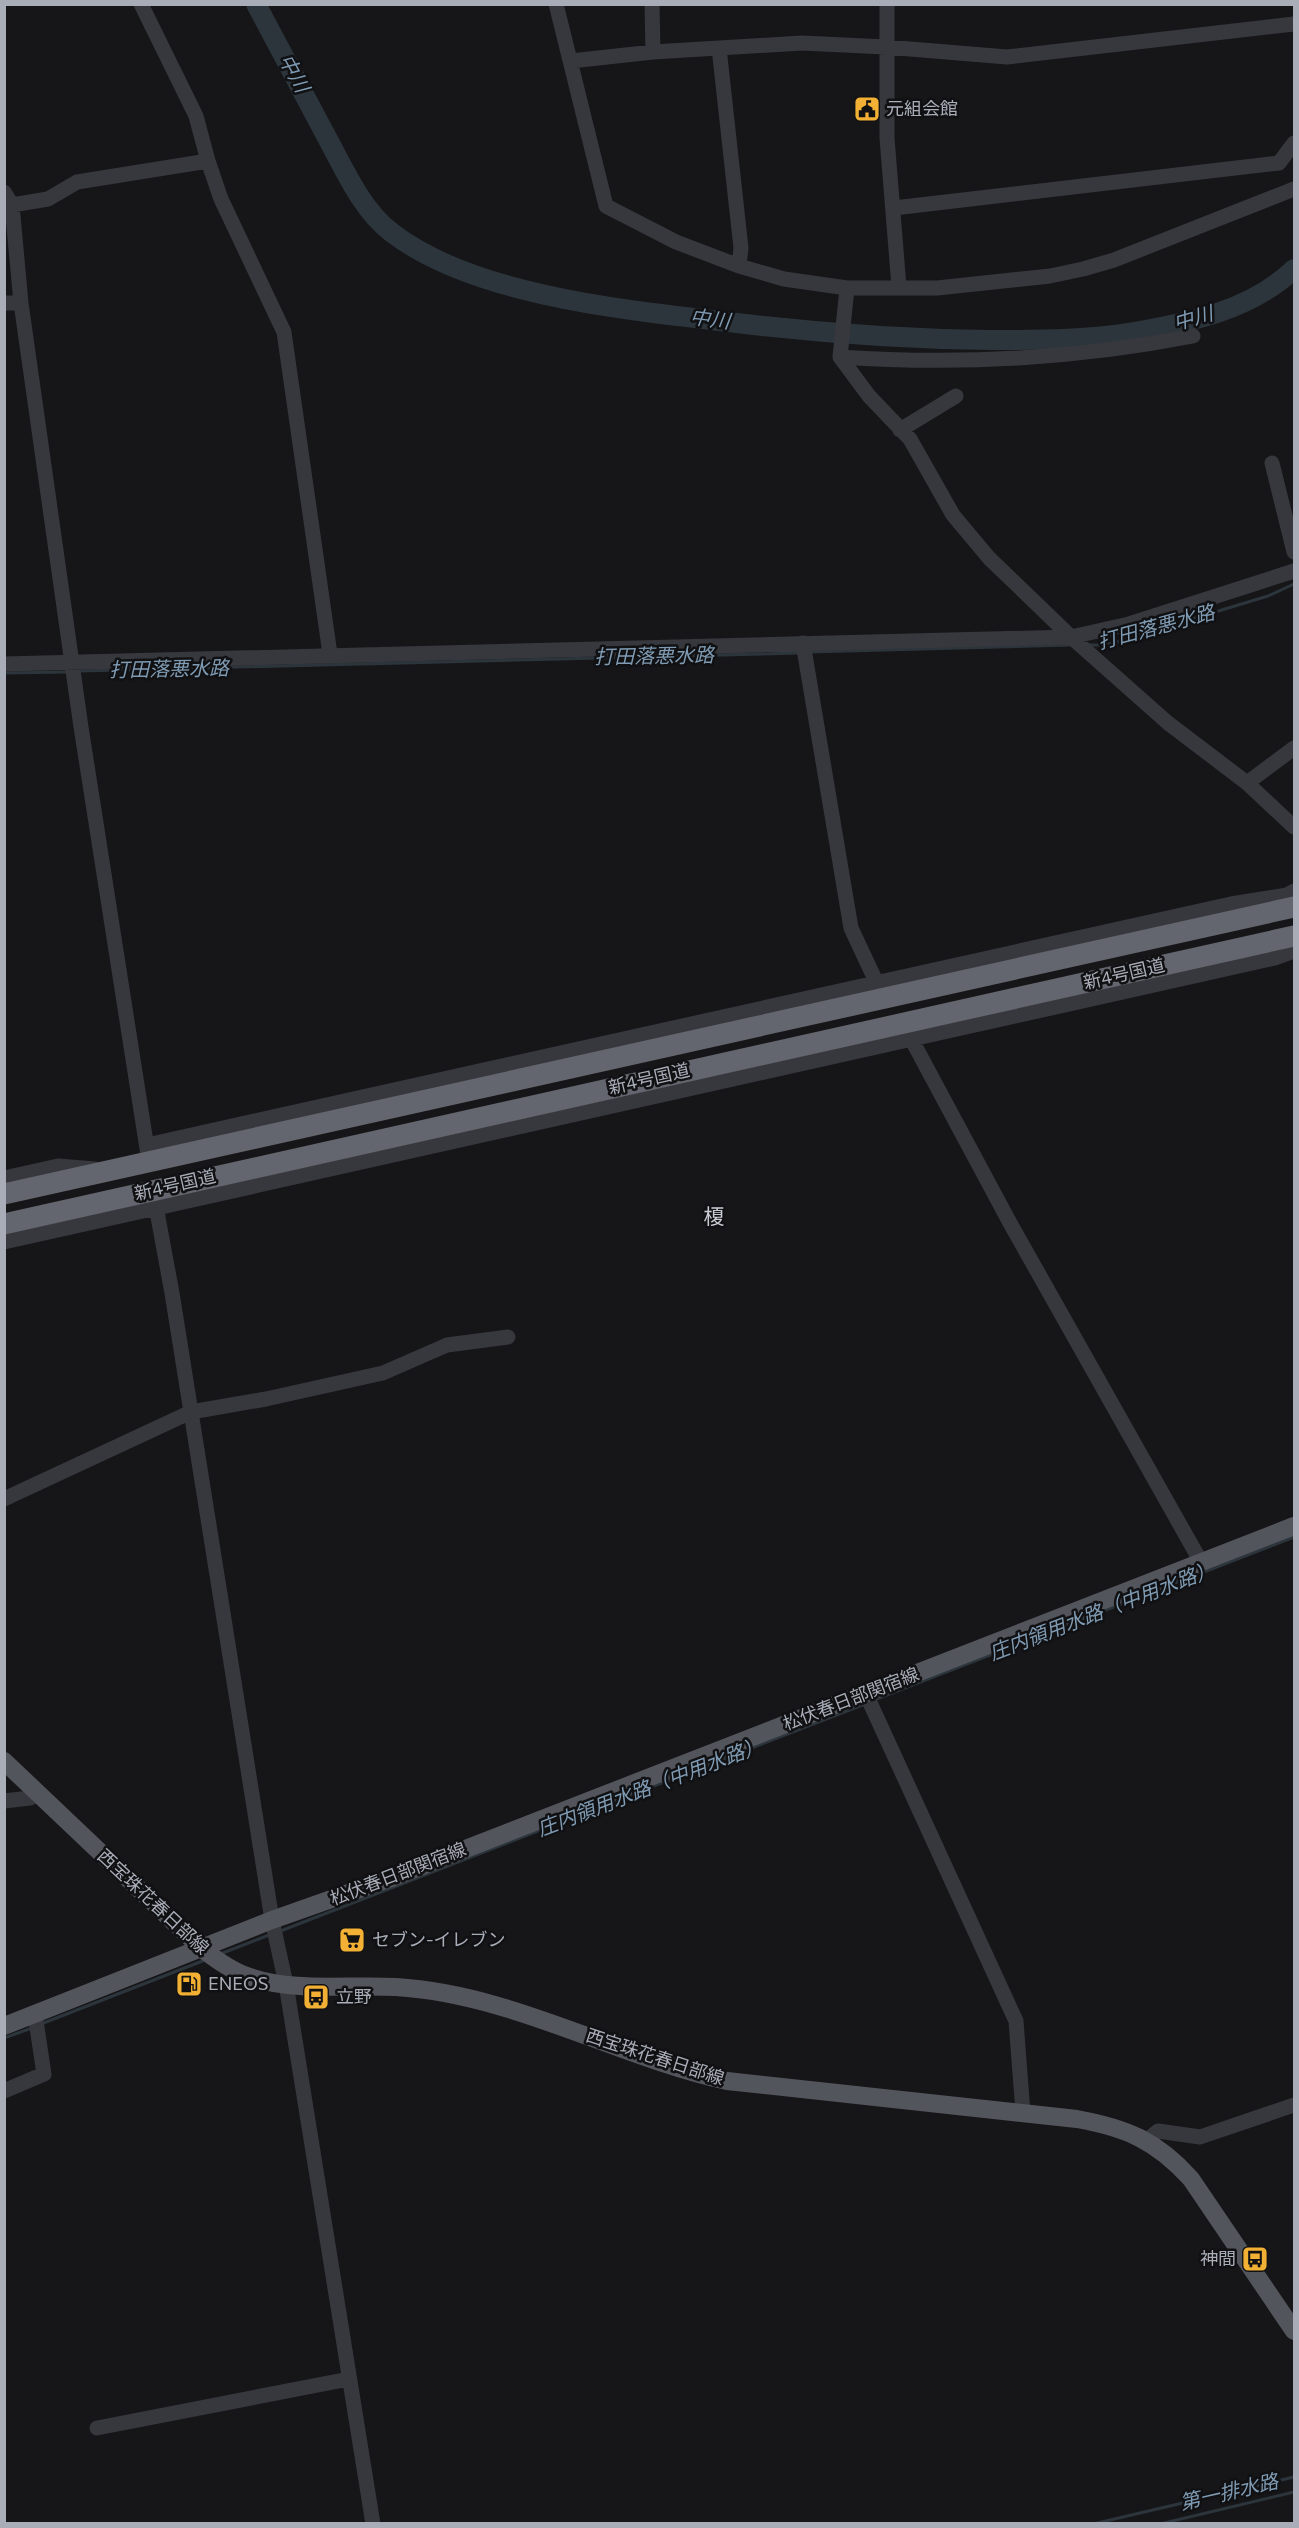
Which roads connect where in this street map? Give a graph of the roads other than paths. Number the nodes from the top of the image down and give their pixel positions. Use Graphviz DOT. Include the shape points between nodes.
graph roads {
  1 [pos="141,4"];
  2 [pos="556,4"];
  3 [pos="652,4"];
  4 [pos="887,4"];
  5 [pos="1294,24"];
  6 [pos="886,47"];
  7 [pos="718,48"];
  8 [pos="653,52"];
  9 [pos="571,61"];
  10 [pos="1294,143"];
  11 [pos="208,161"];
  12 [pos="1294,189"];
  13 [pos="8,198"];
  14 [pos="894,208"];
  15 [pos="739,266"];
  16 [pos="899,287"];
  17 [pos="847,288"];
  18 [pos="4,303"];
  19 [pos="21,303"];
  20 [pos="1192,336"];
  21 [pos="840,357"];
  22 [pos="956,396"];
  23 [pos="900,430"];
  24 [pos="1272,463"];
  25 [pos="1294,552"];
  26 [pos="1294,571"];
  27 [pos="1071,637"];
  28 [pos="803,643"];
  29 [pos="330,654"];
  30 [pos="73,662"];
  31 [pos="4,664"];
  32 [pos="1294,748"];
  33 [pos="1247,783"];
  34 [pos="1294,827"];
  35 [pos="1294,891"];
  36 [pos="1272,905"];
  37 [pos="1294,907"];
  38 [pos="1294,936"];
  39 [pos="1294,951"];
  40 [pos="881,991"];
  41 [pos="907,1031"];
  42 [pos="148,1153"];
  43 [pos="107,1171"];
  44 [pos="4,1178"];
  45 [pos="4,1194"];
  46 [pos="154,1199"];
  47 [pos="4,1224"];
  48 [pos="4,1242"];
  49 [pos="508,1337"];
  50 [pos="191,1412"];
  51 [pos="4,1499"];
  52 [pos="1294,1526"];
  53 [pos="1201,1562"];
  54 [pos="866,1694"];
  55 [pos="4,1761"];
  56 [pos="38,1794"];
  57 [pos="4,1801"];
  58 [pos="272,1920"];
  59 [pos="201,1948"];
  60 [pos="286,1984"];
  61 [pos="35,2014"];
  62 [pos="4,2026"];
  63 [pos="4,2091"];
  64 [pos="1294,2105"];
  65 [pos="1023,2113"];
  66 [pos="1147,2140"];
  67 [pos="1294,2331"];
  68 [pos="349,2379"];
  69 [pos="97,2428"];
  70 [pos="373,2523"];
  1 -- 11 [label="street" via="196,116"];
  2 -- 9 [label="street"];
  3 -- 8 [label="street"];
  4 -- 6 [label="street"];
  5 -- 6 [label="street" via="1007,57"];
  6 -- 7 [label="street" via="802,43"];
  6 -- 14 [label="street" via="887,138"];
  7 -- 8 [label="street"];
  7 -- 15 [label="street" via="741,248"];
  8 -- 9 [label="street"];
  9 -- 15 [label="street" via="606,206 676,242"];
  10 -- 14 [label="street" via="1278,163"];
  11 -- 13 [label="street" via="76,182 48,199"];
  11 -- 29 [label="street" via="220,199 285,332"];
  12 -- 16 [label="street" via="1083,269 937,288"];
  13 -- 19 [label="street"];
  14 -- 16 [label="street"];
  15 -- 17 [label="street" via="784,279"];
  16 -- 17 [label="street"];
  17 -- 21 [label="street"];
  18 -- 19 [label="street"];
  19 -- 30 [label="street"];
  20 -- 21 [label="street" via="1127,348 1004,360"];
  21 -- 23 [label="street"];
  22 -- 23 [label="street"];
  23 -- 27 [label="street" via="910,440 953,515 989,558"];
  24 -- 25 [label="street"];
  26 -- 27 [label="street" via="1129,624"];
  27 -- 28 [label="street"];
  27 -- 33 [label="street" via="1168,723"];
  28 -- 29 [label="street"];
  28 -- 40 [label="street" via="851,928"];
  29 -- 30 [label="street"];
  30 -- 31 [label="street"];
  30 -- 42 [label="street"];
  32 -- 33 [label="street"];
  33 -- 34 [label="street"];
  35 -- 36 [label="street"];
  36 -- 37 [label="highway, 新4号国道"];
  36 -- 40 [label="highway, 新4号国道"];
  38 -- 41 [label="highway, 新4号国道"];
  39 -- 41 [label="street" via="1269,960"];
  40 -- 42 [label="highway, 新4号国道"];
  41 -- 46 [label="highway, 新4号国道"];
  41 -- 53 [label="street"];
  42 -- 43 [label="highway, 新4号国道"];
  43 -- 44 [label="street" via="58,1166"];
  43 -- 45 [label="highway, 新4号国道"];
  46 -- 47 [label="highway, 新4号国道"];
  46 -- 48 [label="street"];
  46 -- 50 [label="street"];
  49 -- 50 [label="street" via="447,1345 383,1373"];
  50 -- 51 [label="street"];
  50 -- 58 [label="street"];
  52 -- 53 [label="main road, 松伏春日部関宿線"];
  53 -- 54 [label="main road, 松伏春日部関宿線"];
  54 -- 58 [label="main road, 松伏春日部関宿線"];
  54 -- 65 [label="street" via="1016,2021"];
  55 -- 56 [label="main road, 西宝珠花春日部線"];
  56 -- 57 [label="street"];
  56 -- 59 [label="main road, 西宝珠花春日部線"];
  58 -- 59 [label="main road, 松伏春日部関宿線"];
  58 -- 60 [label="street"];
  59 -- 60 [label="main road, 西宝珠花春日部線" via="247,1976"];
  59 -- 61 [label="main road, 松伏春日部関宿線"];
  60 -- 65 [label="main road, 西宝珠花春日部線" via="395,1986 451,1993 727,2081"];
  60 -- 68 [label="street"];
  61 -- 62 [label="main road, 松伏春日部関宿線"];
  61 -- 63 [label="street" via="44,2074"];
  64 -- 66 [label="street" via="1200,2138 1158,2131"];
  65 -- 66 [label="main road, 西宝珠花春日部線" via="1105,2124"];
  66 -- 67 [label="main road, 西宝珠花春日部線" via="1191,2179"];
  68 -- 69 [label="street"];
  68 -- 70 [label="street"];
}
